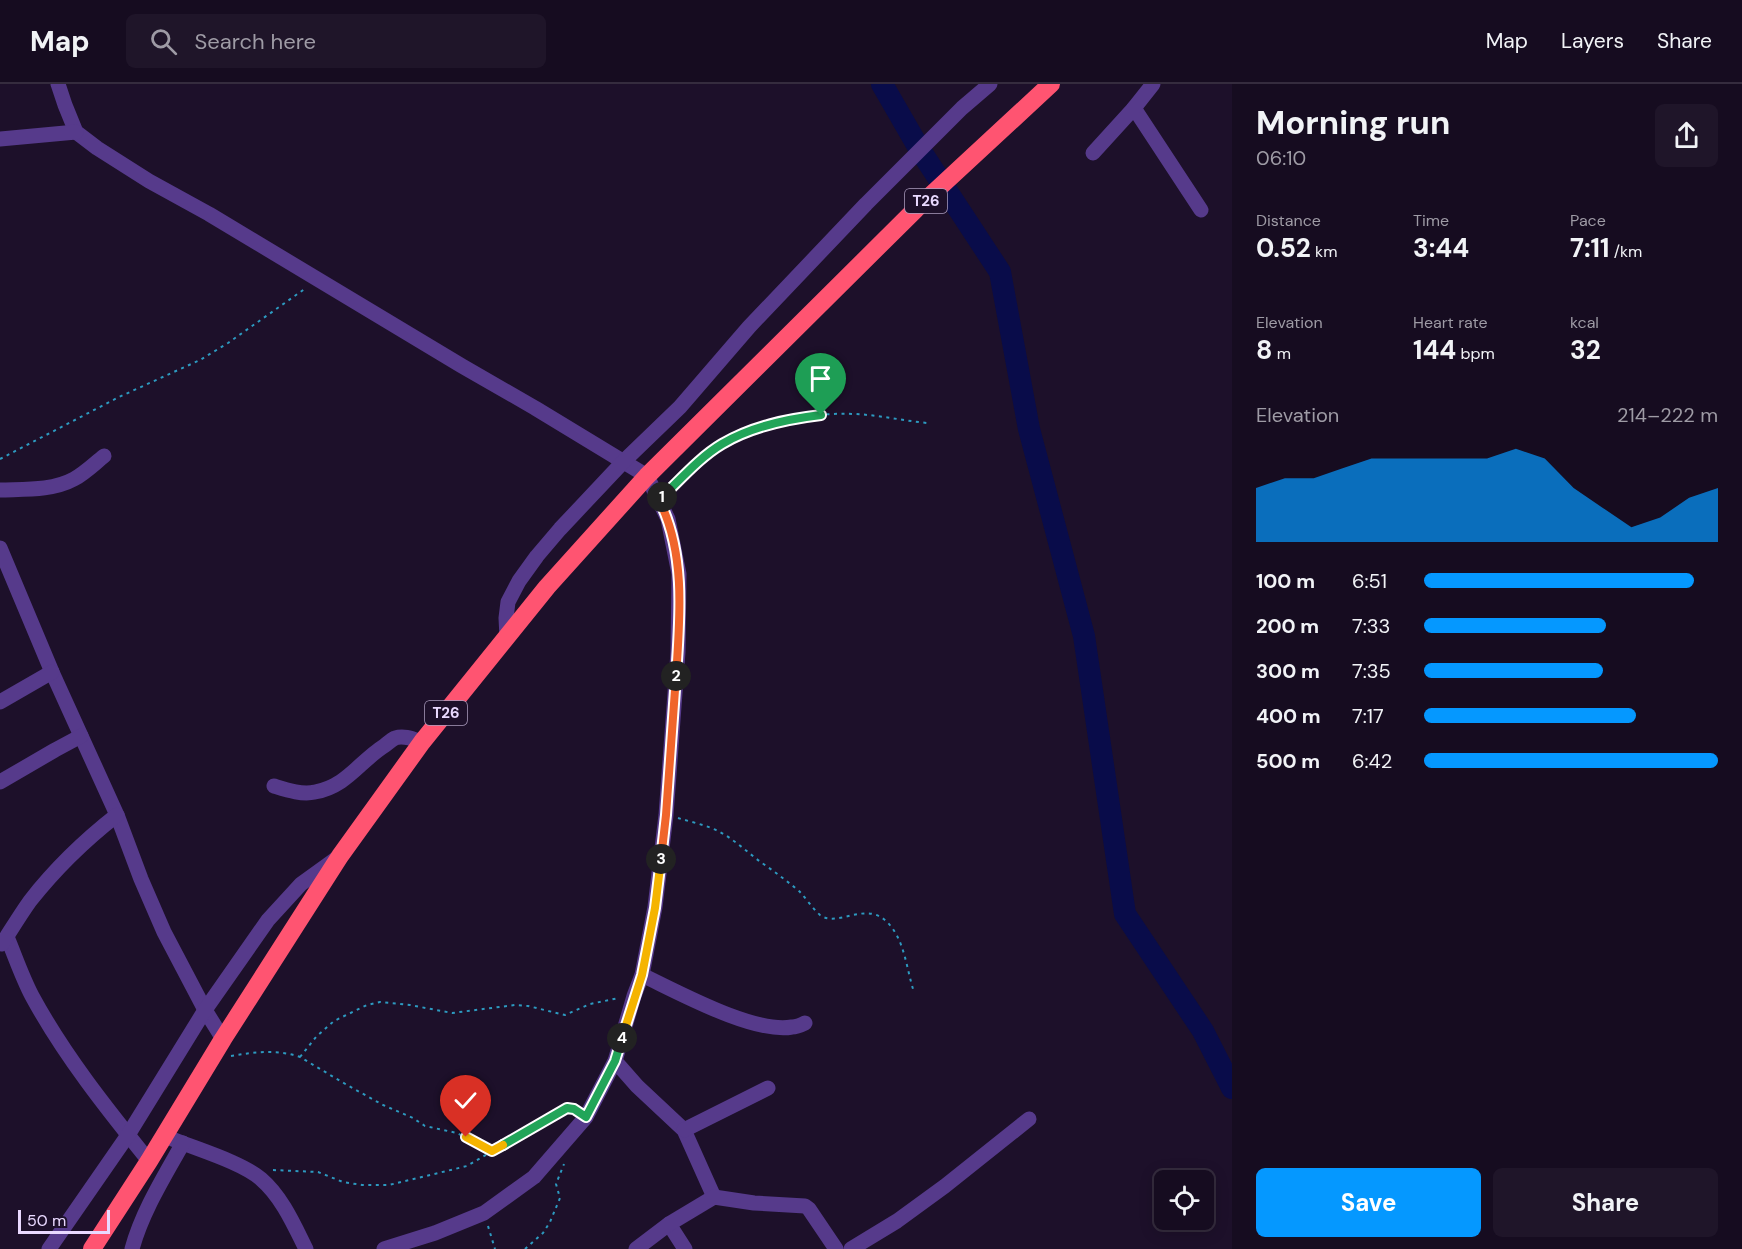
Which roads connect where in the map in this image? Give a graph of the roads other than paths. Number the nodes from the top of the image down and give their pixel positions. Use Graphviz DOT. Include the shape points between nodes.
graph roads {
  1 [pos="58,84"];
  2 [pos="990,84"];
  3 [pos="1051,84"];
  4 [pos="1153,84"];
  5 [pos="1134,108"];
  6 [pos="76,132"];
  7 [pos="0,139"];
  8 [pos="1093,153"];
  9 [pos="1201,210"];
  10 [pos="104,456"];
  11 [pos="624,461"];
  12 [pos="647,476"];
  13 [pos="0,490"];
  14 [pos="0,548"];
  15 [pos="507,637"];
  16 [pos="52,672"];
  17 [pos="0,702"];
  18 [pos="81,736"];
  19 [pos="422,742"];
  20 [pos="0,782"];
  21 [pos="274,786"];
  22 [pos="117,815"];
  23 [pos="340,856"];
  24 [pos="3,942"];
  25 [pos="642,975"];
  26 [pos="206,1010"];
  27 [pos="806,1023"];
  28 [pos="223,1039"];
  29 [pos="615,1061"];
  30 [pos="768,1089"];
  31 [pos="1029,1119"];
  32 [pos="684,1130"];
  33 [pos="128,1135"];
  34 [pos="165,1136"];
  35 [pos="183,1143"];
  36 [pos="149,1161"];
  37 [pos="714,1197"];
  38 [pos="669,1224"];
  39 [pos="49,1249"];
  40 [pos="92,1249"];
  41 [pos="132,1249"];
  42 [pos="306,1249"];
  43 [pos="384,1249"];
  44 [pos="636,1249"];
  45 [pos="685,1249"];
  46 [pos="836,1249"];
  47 [pos="851,1249"];
  1 -- 6 [label="street"];
  2 -- 11 [label="street" via="866,204 749,327 680,407"];
  3 -- 12 [label="highway, T26" via="916,209"];
  4 -- 5 [label="street"];
  5 -- 8 [label="street"];
  5 -- 9 [label="street"];
  6 -- 7 [label="street"];
  6 -- 11 [label="street" via="149,181"];
  10 -- 13 [label="street" via="73,480 55,486"];
  11 -- 12 [label="street"];
  11 -- 15 [label="street" via="560,529 519,581 508,602"];
  12 -- 15 [label="highway, T26"];
  12 -- 25 [label="street" via="668,519 679,574 678,652 666,815"];
  14 -- 16 [label="street"];
  15 -- 19 [label="highway, T26"];
  16 -- 17 [label="street"];
  16 -- 18 [label="street"];
  18 -- 20 [label="street"];
  18 -- 22 [label="street"];
  19 -- 21 [label="street" via="410,737 396,738 334,787 313,793"];
  19 -- 23 [label="highway, T26"];
  22 -- 24 [label="street" via="59,868"];
  22 -- 26 [label="street" via="159,921"];
  23 -- 26 [label="street" via="301,884 268,921"];
  23 -- 28 [label="highway, T26"];
  24 -- 33 [label="street" via="54,1033"];
  25 -- 27 [label="street" via="734,1017 772,1027 790,1028"];
  25 -- 29 [label="street"];
  26 -- 28 [label="street"];
  26 -- 33 [label="street"];
  28 -- 34 [label="highway, T26"];
  29 -- 32 [label="street"];
  29 -- 43 [label="street" via="586,1117 534,1177 484,1213"];
  30 -- 32 [label="street"];
  31 -- 47 [label="street" via="945,1186"];
  32 -- 37 [label="street"];
  33 -- 36 [label="street"];
  33 -- 39 [label="street"];
  34 -- 35 [label="street"];
  34 -- 36 [label="highway, T26"];
  35 -- 41 [label="street"];
  35 -- 42 [label="street" via="244,1168 262,1180 283,1205"];
  36 -- 40 [label="highway, T26"];
  37 -- 38 [label="street"];
  37 -- 46 [label="street" via="805,1206"];
  38 -- 44 [label="street"];
  38 -- 45 [label="street"];
}
